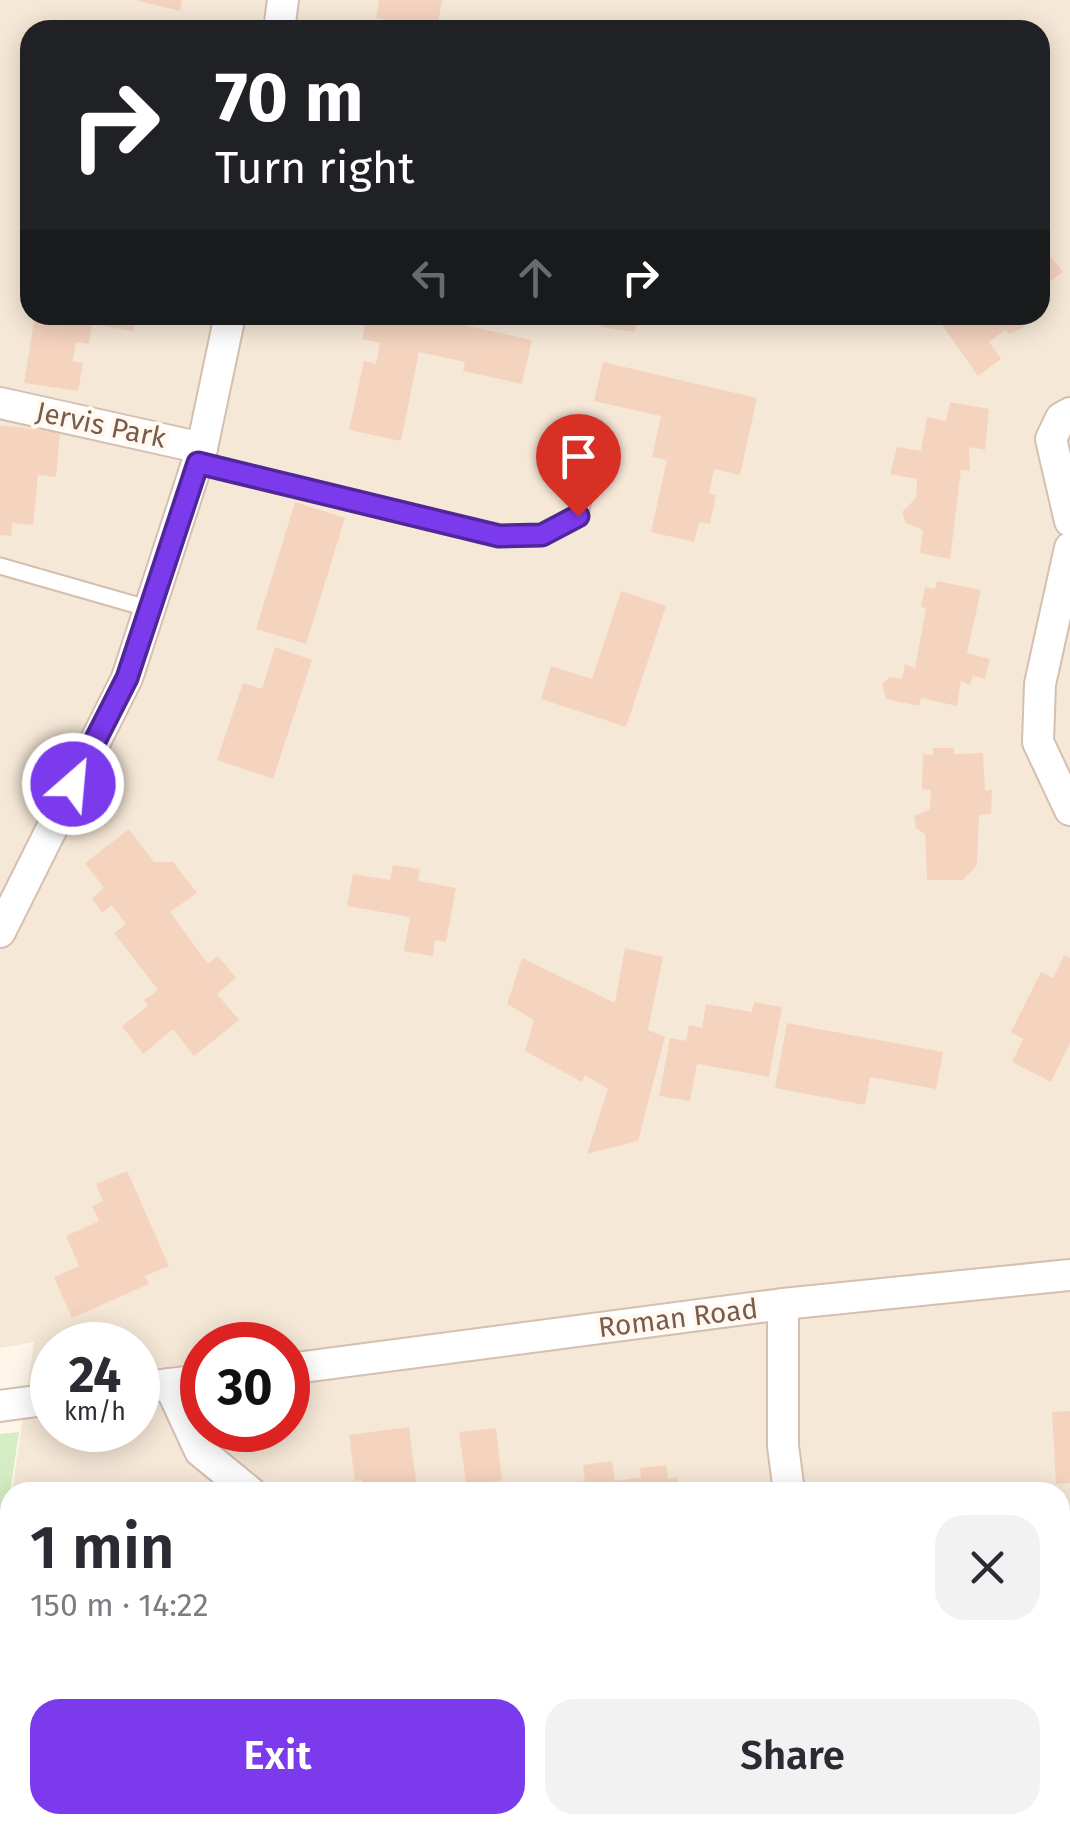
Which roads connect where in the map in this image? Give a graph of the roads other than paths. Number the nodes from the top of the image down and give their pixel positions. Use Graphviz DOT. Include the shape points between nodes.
graph roads {
  1 [pos="228,325"];
  2 [pos="0,403"];
  3 [pos="1070,413"];
  4 [pos="200,456"];
  5 [pos="588,482"];
  6 [pos="1070,521"];
  7 [pos="1070,548"];
  8 [pos="0,566"];
  9 [pos="150,609"];
  10 [pos="1070,810"];
  11 [pos="0,932"];
  12 [pos="1070,1258"];
  13 [pos="1070,1275"];
  14 [pos="1022,1282"];
  15 [pos="783,1304"];
  16 [pos="310,1365"];
  17 [pos="180,1383"];
  18 [pos="169,1384"];
  19 [pos="160,1385"];
  20 [pos="30,1402"];
  21 [pos="0,1406"];
  22 [pos="238,1482"];
  23 [pos="788,1482"];
  1 -- 4 [label="street"];
  2 -- 4 [label="street, Jervis Park"];
  3 -- 6 [label="street" via="1050,438"];
  4 -- 5 [label="lane" via="499,536 542,535 578,516"];
  4 -- 9 [label="street"];
  7 -- 10 [label="street" via="1040,684 1038,742"];
  8 -- 9 [label="lane"];
  9 -- 11 [label="street" via="127,678"];
  12 -- 14 [label="street"];
  13 -- 14 [label="street, Roman Road"];
  14 -- 15 [label="street, Roman Road"];
  15 -- 16 [label="street, Roman Road"];
  15 -- 23 [label="street"];
  17 -- 18 [label="street"];
  18 -- 19 [label="street"];
  18 -- 22 [label="street" via="200,1451"];
  20 -- 21 [label="street"];
}
